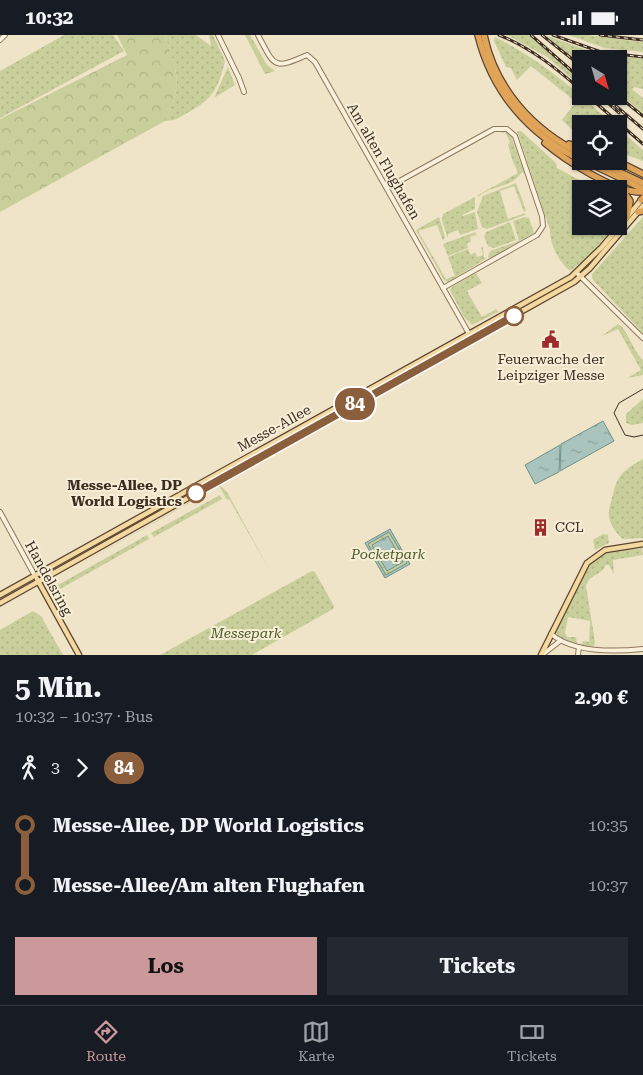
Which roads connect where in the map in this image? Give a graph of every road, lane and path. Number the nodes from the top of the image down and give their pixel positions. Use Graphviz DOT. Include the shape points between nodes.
graph roads {
  1 [pos="5,35"];
  2 [pos="218,35"];
  3 [pos="258,35"];
  4 [pos="478,35"];
  5 [pos="484,35"];
  6 [pos="0,40"];
  7 [pos="244,92"];
  8 [pos="540,135"];
  9 [pos="558,140"];
  10 [pos="572,145"];
  11 [pos="572,149"];
  12 [pos="572,155"];
  13 [pos="627,166"];
  14 [pos="607,170"];
  15 [pos="613,170"];
  16 [pos="643,174"];
  17 [pos="627,178"];
  18 [pos="604,180"];
  19 [pos="643,183"];
  20 [pos="387,188"];
  21 [pos="627,189"];
  22 [pos="643,191"];
  23 [pos="627,196"];
  24 [pos="642,200"];
  25 [pos="641,211"];
  26 [pos="627,213"];
  27 [pos="627,216"];
  28 [pos="610,235"];
  29 [pos="577,273"];
  30 [pos="581,277"];
  31 [pos="443,288"];
  32 [pos="469,334"];
  33 [pos="643,338"];
  34 [pos="472,339"];
  35 [pos="0,512"];
  36 [pos="643,544"];
  37 [pos="35,576"];
  38 [pos="39,582"];
  39 [pos="0,595"];
  40 [pos="0,603"];
  41 [pos="551,634"];
  42 [pos="560,641"];
  43 [pos="579,647"];
  44 [pos="643,649"];
  45 [pos="79,655"];
  46 [pos="542,655"];
  47 [pos="578,655"];
  1 -- 6 [label="street"];
  2 -- 7 [label="street"];
  3 -- 20 [label="street, Am alten Flughafen" via="276,62 289,64 305,55 310,57"];
  4 -- 8 [label="highway" via="496,81 520,116"];
  5 -- 9 [label="highway" via="491,59 512,97 536,123"];
  8 -- 12 [label="highway"];
  8 -- 18 [label="highway" via="558,155"];
  9 -- 10 [label="highway"];
  9 -- 11 [label="highway"];
  13 -- 16 [label="highway"];
  14 -- 17 [label="highway"];
  15 -- 17 [label="highway"];
  17 -- 19 [label="highway"];
  17 -- 22 [label="highway"];
  20 -- 31 [label="street, Am alten Flughafen"];
  20 -- 31 [label="street" via="494,129 507,129 514,136 542,216 541,229 536,235"];
  21 -- 22 [label="highway"];
  23 -- 26 [label="highway" via="630,201"];
  24 -- 25 [label="main road, Messe-Allee"];
  24 -- 27 [label="main road, Messe-Allee"];
  25 -- 30 [label="main road, Messe-Allee"];
  28 -- 29 [label="main road, Messe-Allee"];
  29 -- 30 [label="street"];
  29 -- 32 [label="main road, Messe-Allee"];
  30 -- 33 [label="street"];
  30 -- 34 [label="main road, Messe-Allee"];
  31 -- 32 [label="street, Am alten Flughafen"];
  32 -- 34 [label="street, Am alten Flughafen"];
  32 -- 37 [label="main road, Messe-Allee"];
  34 -- 38 [label="main road, Messe-Allee"];
  35 -- 37 [label="street, Handelsring"];
  36 -- 41 [label="main road" via="608,549 591,559 580,572"];
  37 -- 38 [label="main road, Handelsring"];
  37 -- 39 [label="main road, Messe-Allee"];
  38 -- 40 [label="main road, Messe-Allee"];
  38 -- 45 [label="main road, Handelsring"];
  41 -- 42 [label="street"];
  41 -- 46 [label="main road"];
  42 -- 43 [label="street"];
  42 -- 46 [label="street"];
  43 -- 44 [label="street"];
  43 -- 47 [label="street"];
}
